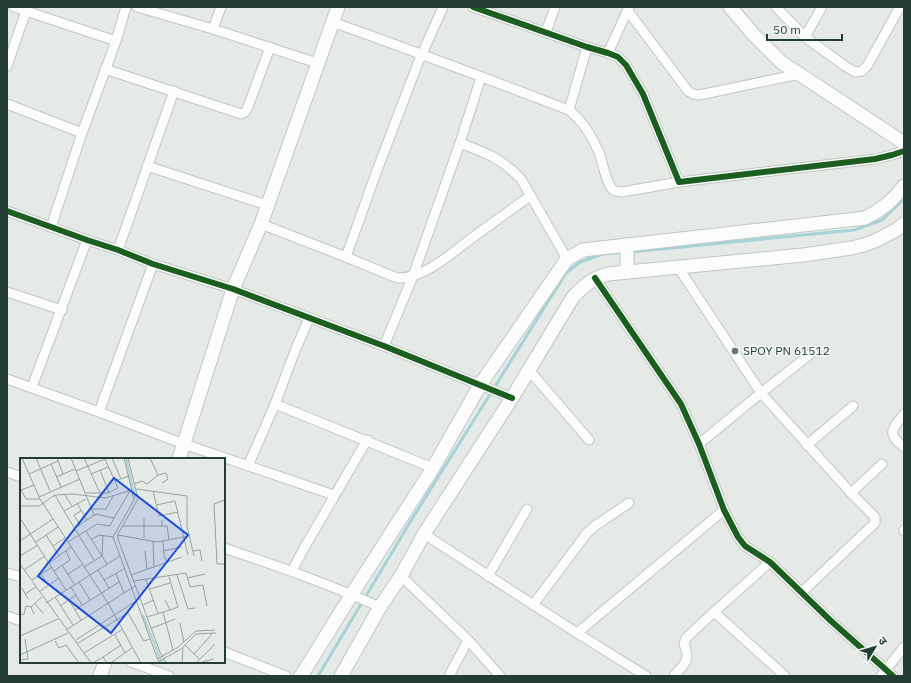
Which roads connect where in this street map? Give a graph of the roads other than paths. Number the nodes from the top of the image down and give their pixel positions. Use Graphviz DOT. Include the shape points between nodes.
graph roads {
  1 [pos="14,7"];
  2 [pos="126,7"];
  3 [pos="137,7"];
  4 [pos="221,7"];
  5 [pos="338,7"];
  6 [pos="443,7"];
  7 [pos="473,7"];
  8 [pos="555,7"];
  9 [pos="730,7"];
  10 [pos="776,7"];
  11 [pos="822,7"];
  12 [pos="628,9"];
  13 [pos="487,10"];
  14 [pos="26,11"];
  15 [pos="900,14"];
  16 [pos="332,22"];
  17 [pos="213,29"];
  18 [pos="546,32"];
  19 [pos="805,37"];
  20 [pos="116,41"];
  21 [pos="587,47"];
  22 [pos="270,48"];
  23 [pos="608,53"];
  24 [pos="422,54"];
  25 [pos="317,63"];
  26 [pos="7,66"];
  27 [pos="105,69"];
  28 [pos="800,74"];
  29 [pos="481,77"];
  30 [pos="174,91"];
  31 [pos="7,104"];
  32 [pos="569,110"];
  33 [pos="82,133"];
  34 [pos="460,143"];
  35 [pos="904,143"];
  36 [pos="904,151"];
  37 [pos="147,166"];
  38 [pos="679,182"];
  39 [pos="904,186"];
  40 [pos="530,196"];
  41 [pos="267,205"];
  42 [pos="7,211"];
  43 [pos="261,224"];
  44 [pos="904,224"];
  45 [pos="51,226"];
  46 [pos="87,240"];
  47 [pos="627,247"];
  48 [pos="118,250"];
  49 [pos="346,257"];
  50 [pos="567,259"];
  51 [pos="153,264"];
  52 [pos="627,268"];
  53 [pos="678,268"];
  54 [pos="413,276"];
  55 [pos="596,278"];
  56 [pos="233,289"];
  57 [pos="7,292"];
  58 [pos="62,310"];
  59 [pos="309,318"];
  60 [pos="384,346"];
  61 [pos="814,352"];
  62 [pos="529,370"];
  63 [pos="7,379"];
  64 [pos="32,387"];
  65 [pos="485,387"];
  66 [pos="761,393"];
  67 [pos="508,397"];
  68 [pos="275,404"];
  69 [pos="853,406"];
  70 [pos="99,412"];
  71 [pos="904,414"];
  72 [pos="367,440"];
  73 [pos="589,440"];
  74 [pos="184,444"];
  75 [pos="698,444"];
  76 [pos="807,445"];
  77 [pos="904,447"];
  78 [pos="179,458"];
  79 [pos="225,458"];
  80 [pos="225,458"];
  81 [pos="882,464"];
  82 [pos="248,466"];
  83 [pos="433,468"];
  84 [pos="7,472"];
  85 [pos="20,477"];
  86 [pos="851,493"];
  87 [pos="334,495"];
  88 [pos="629,503"];
  89 [pos="527,509"];
  90 [pos="724,510"];
  91 [pos="424,534"];
  92 [pos="225,548"];
  93 [pos="770,562"];
  94 [pos="292,572"];
  95 [pos="7,573"];
  96 [pos="401,576"];
  97 [pos="488,576"];
  98 [pos="20,577"];
  99 [pos="801,592"];
  100 [pos="354,595"];
  101 [pos="533,605"];
  102 [pos="376,606"];
  103 [pos="714,612"];
  104 [pos="7,616"];
  105 [pos="20,621"];
  106 [pos="577,633"];
  107 [pos="468,640"];
  108 [pos="904,647"];
  109 [pos="225,652"];
  110 [pos="106,663"];
  111 [pos="134,663"];
  112 [pos="887,674"];
  113 [pos="100,676"];
  114 [pos="169,676"];
  115 [pos="286,676"];
  116 [pos="301,676"];
  117 [pos="341,676"];
  118 [pos="449,676"];
  119 [pos="500,676"];
  120 [pos="646,676"];
  121 [pos="674,676"];
  122 [pos="785,676"];
  1 -- 14 [label="street"];
  2 -- 20 [label="street"];
  3 -- 17 [label="street"];
  4 -- 17 [label="street"];
  5 -- 16 [label="main road"];
  6 -- 24 [label="street"];
  7 -- 13 [label="street"];
  8 -- 18 [label="street"];
  9 -- 28 [label="main road" via="781,62"];
  10 -- 19 [label="street"];
  11 -- 19 [label="street"];
  12 -- 23 [label="street"];
  12 -- 28 [label="street" via="688,91 693,94 699,95"];
  13 -- 18 [label="street"];
  14 -- 20 [label="street"];
  14 -- 26 [label="street"];
  15 -- 19 [label="street" via="867,66 858,72 845,66"];
  16 -- 24 [label="street"];
  16 -- 25 [label="main road"];
  17 -- 22 [label="street"];
  18 -- 21 [label="street"];
  20 -- 27 [label="street"];
  21 -- 23 [label="street"];
  21 -- 32 [label="street"];
  22 -- 25 [label="street"];
  22 -- 30 [label="street" via="248,107 241,114"];
  23 -- 38 [label="street" via="618,57 631,72 643,94"];
  24 -- 29 [label="street"];
  24 -- 49 [label="street"];
  25 -- 41 [label="main road"];
  27 -- 30 [label="street"];
  27 -- 33 [label="street"];
  28 -- 35 [label="main road"];
  29 -- 32 [label="street"];
  29 -- 34 [label="street"];
  30 -- 37 [label="street"];
  31 -- 33 [label="street"];
  32 -- 38 [label="street" via="588,133 613,190 622,192"];
  33 -- 45 [label="street"];
  34 -- 40 [label="street" via="506,164 521,179"];
  34 -- 54 [label="street"];
  36 -- 38 [label="street" via="875,159"];
  37 -- 41 [label="street"];
  37 -- 48 [label="street"];
  39 -- 47 [label="main road" via="892,201 864,218"];
  40 -- 50 [label="street"];
  40 -- 54 [label="street" via="437,264"];
  41 -- 43 [label="main road"];
  42 -- 45 [label="street"];
  43 -- 49 [label="street"];
  43 -- 56 [label="main road"];
  44 -- 53 [label="main road" via="864,246"];
  45 -- 46 [label="street"];
  46 -- 48 [label="street"];
  46 -- 58 [label="street"];
  47 -- 50 [label="main road" via="583,250"];
  47 -- 52 [label="main road"];
  48 -- 51 [label="street"];
  49 -- 54 [label="street" via="397,278"];
  50 -- 65 [label="main road"];
  51 -- 56 [label="street"];
  51 -- 70 [label="street"];
  52 -- 53 [label="main road"];
  52 -- 55 [label="main road"];
  53 -- 66 [label="street"];
  54 -- 60 [label="street"];
  55 -- 62 [label="main road" via="573,297"];
  55 -- 75 [label="street" via="680,404"];
  56 -- 59 [label="street"];
  56 -- 74 [label="main road"];
  57 -- 58 [label="street"];
  58 -- 64 [label="street"];
  59 -- 60 [label="street"];
  59 -- 68 [label="street"];
  60 -- 65 [label="street"];
  61 -- 66 [label="street"];
  62 -- 67 [label="main road"];
  62 -- 73 [label="street"];
  63 -- 64 [label="street"];
  64 -- 70 [label="street"];
  65 -- 67 [label="street"];
  65 -- 83 [label="main road"];
  66 -- 75 [label="street"];
  66 -- 76 [label="street"];
  67 -- 91 [label="main road"];
  68 -- 72 [label="street"];
  68 -- 82 [label="street"];
  69 -- 76 [label="street"];
  70 -- 74 [label="street"];
  71 -- 77 [label="street" via="894,427 892,436"];
  72 -- 83 [label="street"];
  72 -- 87 [label="street"];
  74 -- 78 [label="main road"];
  74 -- 79 [label="street"];
  75 -- 90 [label="street"];
  76 -- 86 [label="street"];
  80 -- 82 [label="street"];
  81 -- 86 [label="street"];
  82 -- 87 [label="street"];
  83 -- 100 [label="main road"];
  84 -- 85 [label="street"];
  86 -- 99 [label="street" via="875,518 875,523"];
  87 -- 94 [label="street"];
  88 -- 101 [label="street" via="587,533"];
  89 -- 97 [label="street"];
  90 -- 93 [label="street" via="745,546"];
  90 -- 106 [label="street"];
  91 -- 96 [label="main road"];
  91 -- 97 [label="street"];
  92 -- 94 [label="street"];
  93 -- 99 [label="street"];
  93 -- 103 [label="street"];
  94 -- 100 [label="street"];
  95 -- 98 [label="street"];
  96 -- 102 [label="main road"];
  96 -- 107 [label="street"];
  97 -- 101 [label="street"];
  99 -- 112 [label="street"];
  100 -- 102 [label="street"];
  100 -- 116 [label="main road"];
  101 -- 106 [label="street"];
  102 -- 117 [label="main road"];
  103 -- 121 [label="street" via="684,642 687,657"];
  103 -- 122 [label="street"];
  104 -- 105 [label="street"];
  106 -- 120 [label="street"];
  107 -- 118 [label="street"];
  107 -- 119 [label="street"];
  108 -- 112 [label="street"];
  109 -- 115 [label="street"];
  110 -- 113 [label="main road"];
  111 -- 114 [label="street"];
}
